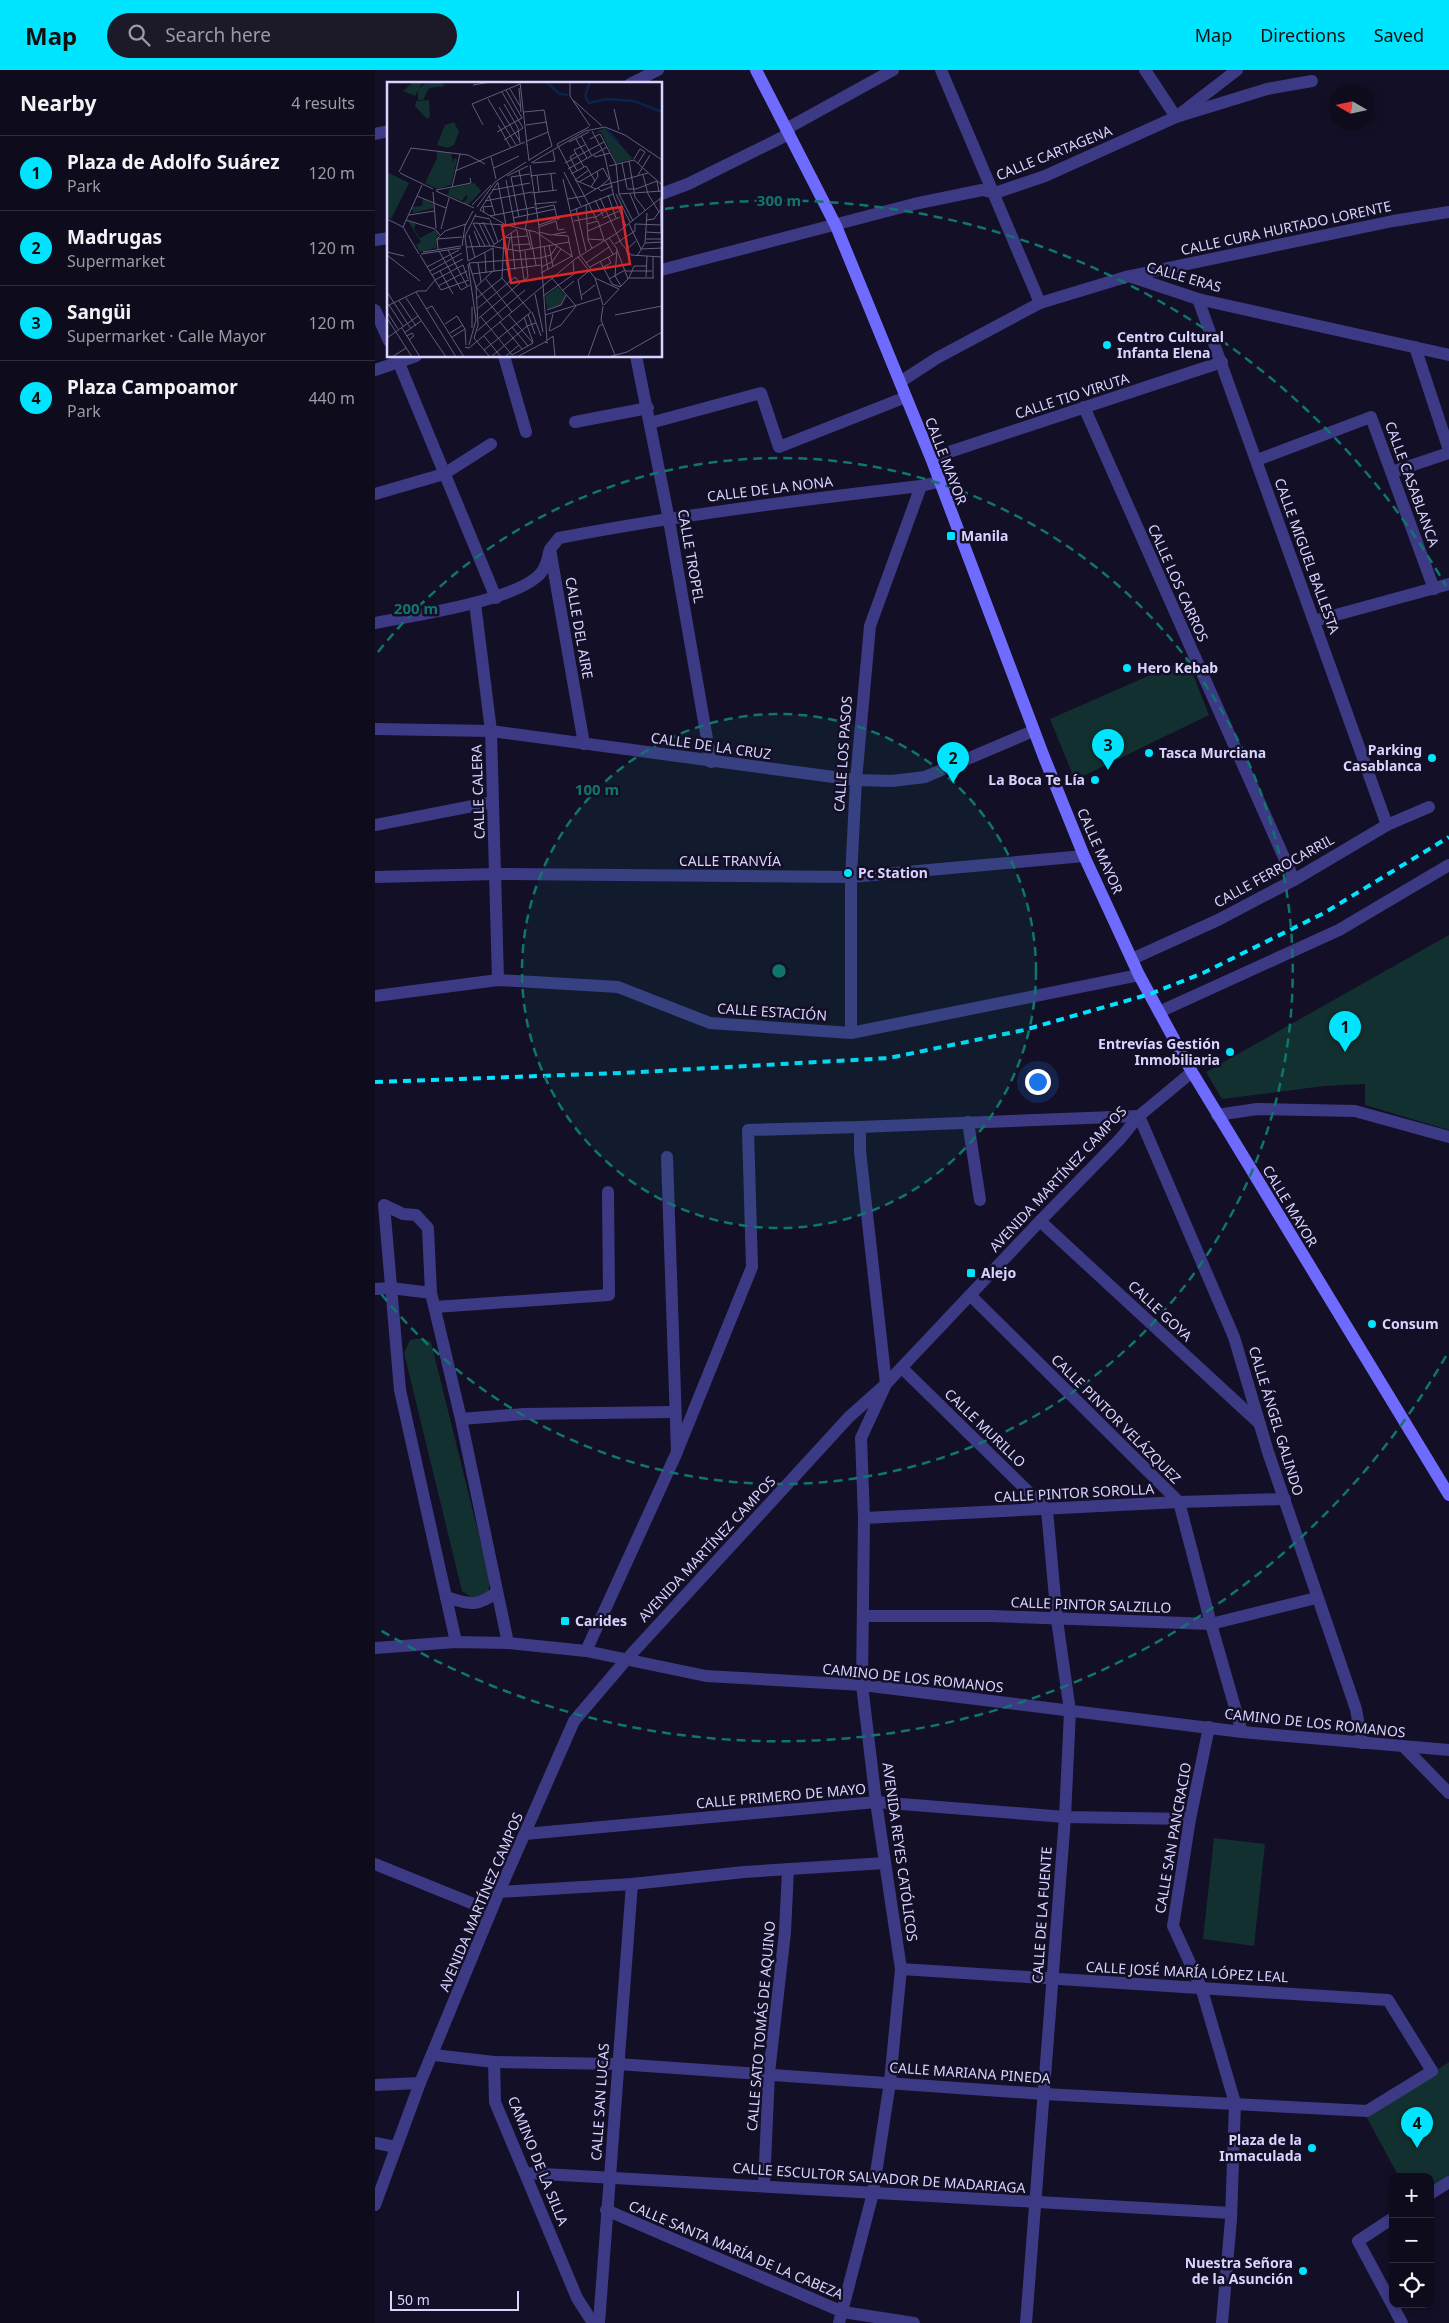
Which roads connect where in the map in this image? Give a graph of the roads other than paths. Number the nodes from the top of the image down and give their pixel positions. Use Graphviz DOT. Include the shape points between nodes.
graph roads {
  1 [pos="658,70"];
  2 [pos="756,70"];
  3 [pos="893,70"];
  4 [pos="941,70"];
  5 [pos="1145,70"];
  6 [pos="1237,70"];
  7 [pos="1312,81"];
  8 [pos="634,82"];
  9 [pos="1176,117"];
  10 [pos="788,132"];
  11 [pos="663,193"];
  12 [pos="995,193"];
  13 [pos="1449,212"];
  14 [pos="836,226"];
  15 [pos="663,269"];
  16 [pos="1129,276"];
  17 [pos="1199,299"];
  18 [pos="1039,303"];
  19 [pos="375,310"];
  20 [pos="387,337"];
  21 [pos="1415,347"];
  22 [pos="1449,355"];
  23 [pos="505,358"];
  24 [pos="636,358"];
  25 [pos="397,360"];
  26 [pos="1222,362"];
  27 [pos="375,370"];
  28 [pos="900,382"];
  29 [pos="905,397"];
  30 [pos="1083,407"];
  31 [pos="648,408"];
  32 [pos="575,422"];
  33 [pos="650,423"];
  34 [pos="526,432"];
  35 [pos="491,444"];
  36 [pos="1449,451"];
  37 [pos="931,458"];
  38 [pos="1257,460"];
  39 [pos="1392,472"];
  40 [pos="444,474"];
  41 [pos="938,482"];
  42 [pos="921,486"];
  43 [pos="375,494"];
  44 [pos="669,520"];
  45 [pos="550,550"];
  46 [pos="1449,584"];
  47 [pos="1434,589"];
  48 [pos="496,598"];
  49 [pos="475,603"];
  50 [pos="1314,620"];
  51 [pos="375,622"];
  52 [pos="375,729"];
  53 [pos="491,731"];
  54 [pos="1033,731"];
  55 [pos="584,744"];
  56 [pos="711,762"];
  57 [pos="856,780"];
  58 [pos="493,802"];
  59 [pos="1429,807"];
  60 [pos="375,825"];
  61 [pos="1387,825"];
  62 [pos="1084,856"];
  63 [pos="1449,866"];
  64 [pos="496,874"];
  65 [pos="375,877"];
  66 [pos="851,877"];
  67 [pos="1294,880"];
  68 [pos="1132,959"];
  69 [pos="1139,975"];
  70 [pos="498,980"];
  71 [pos="375,996"];
  72 [pos="1159,1012"];
  73 [pos="851,1033"];
  74 [pos="1191,1072"];
  75 [pos="1217,1115"];
  76 [pos="1139,1116"];
  77 [pos="968,1122"];
  78 [pos="860,1127"];
  79 [pos="1449,1137"];
  80 [pos="667,1157"];
  81 [pos="608,1192"];
  82 [pos="980,1200"];
  83 [pos="380,1205"];
  84 [pos="1040,1221"];
  85 [pos="391,1288"];
  86 [pos="375,1290"];
  87 [pos="431,1294"];
  88 [pos="970,1295"];
  89 [pos="435,1307"];
  90 [pos="902,1368"];
  91 [pos="886,1384"];
  92 [pos="674,1412"];
  93 [pos="461,1419"];
  94 [pos="1260,1424"];
  95 [pos="677,1452"];
  96 [pos="1449,1494"];
  97 [pos="1285,1499"];
  98 [pos="1179,1502"];
  99 [pos="1047,1510"];
  100 [pos="864,1518"];
  101 [pos="497,1592"];
  102 [pos="446,1597"];
  103 [pos="1316,1598"];
  104 [pos="863,1616"];
  105 [pos="1057,1620"];
  106 [pos="1211,1624"];
  107 [pos="455,1642"];
  108 [pos="508,1643"];
  109 [pos="375,1648"];
  110 [pos="587,1651"];
  111 [pos="626,1660"];
  112 [pos="862,1685"];
  113 [pos="1070,1711"];
  114 [pos="1209,1727"];
  115 [pos="1243,1732"];
  116 [pos="1362,1743"];
  117 [pos="1404,1747"];
  118 [pos="1449,1750"];
  119 [pos="1449,1793"];
  120 [pos="876,1802"];
  121 [pos="1065,1817"];
  122 [pos="1190,1818"];
  123 [pos="525,1834"];
  124 [pos="885,1863"];
  125 [pos="375,1864"];
  126 [pos="788,1868"];
  127 [pos="632,1884"];
  128 [pos="499,1892"];
  129 [pos="491,1912"];
  130 [pos="901,1969"];
  131 [pos="1053,1979"];
  132 [pos="1201,1987"];
  133 [pos="434,2055"];
  134 [pos="495,2062"];
  135 [pos="618,2064"];
  136 [pos="1432,2071"];
  137 [pos="769,2074"];
  138 [pos="889,2082"];
  139 [pos="420,2083"];
  140 [pos="375,2086"];
  141 [pos="1044,2094"];
  142 [pos="1235,2103"];
  143 [pos="375,2143"];
  144 [pos="396,2146"];
  145 [pos="526,2173"];
  146 [pos="609,2178"];
  147 [pos="1449,2182"];
  148 [pos="764,2186"];
  149 [pos="1434,2191"];
  150 [pos="873,2193"];
  151 [pos="1035,2202"];
  152 [pos="375,2205"];
  153 [pos="606,2210"];
  154 [pos="1231,2212"];
  155 [pos="1389,2221"];
  156 [pos="841,2318"];
  157 [pos="593,2323"];
  158 [pos="599,2323"];
  159 [pos="914,2323"];
  160 [pos="1026,2323"];
  161 [pos="1222,2323"];
  162 [pos="1402,2323"];
  1 -- 8 [label="street"];
  2 -- 10 [label="main road, CALLE MAYOR"];
  3 -- 10 [label="street"];
  4 -- 12 [label="street"];
  5 -- 9 [label="street"];
  6 -- 9 [label="street, CALLE CARTAGENA"];
  7 -- 9 [label="street" via="1267,89"];
  9 -- 12 [label="street, CALLE CARTAGENA" via="1089,158"];
  10 -- 11 [label="street" via="688,184"];
  10 -- 14 [label="main road, CALLE MAYOR"];
  12 -- 14 [label="street, CALLE CARTAGENA" via="981,190 913,204"];
  12 -- 18 [label="street"];
  13 -- 16 [label="street, CALLE CURA HURTADO LORENTE"];
  14 -- 15 [label="street, CALLE CARTAGENA"];
  14 -- 28 [label="main road, CALLE MAYOR"];
  16 -- 17 [label="street, CALLE ERAS"];
  16 -- 18 [label="street, CALLE ERAS"];
  17 -- 21 [label="street, CALLE ERAS"];
  17 -- 26 [label="street, CALLE MIGUEL BALLESTA"];
  18 -- 28 [label="street, CALLE ERAS" via="937,358"];
  19 -- 20 [label="street"];
  21 -- 22 [label="street, CALLE ERAS"];
  21 -- 36 [label="street"];
  23 -- 34 [label="street"];
  24 -- 31 [label="street, CALLE TROPEL"];
  25 -- 27 [label="street"];
  25 -- 40 [label="street"];
  26 -- 30 [label="street, CALLE TIO VIRUTA"];
  26 -- 38 [label="street, CALLE MIGUEL BALLESTA"];
  28 -- 29 [label="main road, CALLE MAYOR"];
  29 -- 33 [label="street" via="779,447 761,393"];
  29 -- 37 [label="main road, CALLE MAYOR"];
  30 -- 37 [label="street, CALLE TIO VIRUTA"];
  30 -- 67 [label="street, CALLE LOS CARROS"];
  31 -- 32 [label="street"];
  31 -- 33 [label="street, CALLE TROPEL"];
  33 -- 44 [label="street, CALLE TROPEL"];
  35 -- 40 [label="street"];
  36 -- 39 [label="street"];
  37 -- 41 [label="main road, CALLE MAYOR"];
  38 -- 39 [label="street, CALLE CASABLANCA" via="1371,417"];
  38 -- 50 [label="street, CALLE MIGUEL BALLESTA"];
  39 -- 47 [label="street, CALLE CASABLANCA"];
  40 -- 43 [label="street"];
  40 -- 48 [label="street"];
  41 -- 42 [label="street, CALLE DE LA NONA"];
  41 -- 54 [label="main road, CALLE MAYOR"];
  42 -- 44 [label="street, CALLE DE LA NONA" via="759,504"];
  42 -- 57 [label="street, CALLE LOS PASOS" via="869,626"];
  44 -- 45 [label="street, CALLE DE LA NONA" via="559,538"];
  44 -- 56 [label="street, CALLE TROPEL"];
  45 -- 48 [label="street" via="543,570 536,578"];
  45 -- 55 [label="street, CALLE DEL AIRE"];
  46 -- 47 [label="street"];
  47 -- 50 [label="street"];
  48 -- 49 [label="street"];
  49 -- 51 [label="street"];
  49 -- 53 [label="street, CALLE CALERA"];
  50 -- 61 [label="street, CALLE MIGUEL BALLESTA"];
  52 -- 53 [label="street, CALLE DE LA CRUZ"];
  53 -- 55 [label="street, CALLE DE LA CRUZ"];
  53 -- 58 [label="street, CALLE CALERA"];
  54 -- 57 [label="street, CALLE DE LA CRUZ" via="925,777"];
  54 -- 62 [label="main road, CALLE MAYOR"];
  55 -- 56 [label="street, CALLE DE LA CRUZ"];
  56 -- 57 [label="street, CALLE DE LA CRUZ"];
  57 -- 66 [label="street, CALLE LOS PASOS"];
  58 -- 60 [label="street"];
  58 -- 64 [label="street, CALLE CALERA"];
  59 -- 61 [label="street, CALLE FERROCARRIL"];
  61 -- 67 [label="street, CALLE FERROCARRIL"];
  62 -- 66 [label="street, CALLE TRANVÍA"];
  62 -- 68 [label="main road, CALLE MAYOR"];
  63 -- 72 [label="street" via="1339,930"];
  64 -- 65 [label="street, CALLE TRANVÍA"];
  64 -- 66 [label="street, CALLE TRANVÍA"];
  64 -- 70 [label="street, CALLE CALERA"];
  66 -- 73 [label="street, CALLE LOS PASOS"];
  67 -- 68 [label="street, CALLE FERROCARRIL" via="1218,920"];
  68 -- 69 [label="main road, CALLE MAYOR"];
  69 -- 72 [label="main road, CALLE MAYOR"];
  69 -- 73 [label="street, CALLE ESTACIÓN"];
  70 -- 71 [label="street, CALLE ESTACIÓN"];
  70 -- 73 [label="street, CALLE ESTACIÓN" via="618,987 710,1023"];
  72 -- 74 [label="main road, CALLE MAYOR"];
  74 -- 75 [label="main road, CALLE MAYOR"];
  74 -- 76 [label="street, AVENIDA MARTÍNEZ CAMPOS"];
  75 -- 79 [label="street" via="1257,1109 1355,1111"];
  75 -- 96 [label="main road, CALLE MAYOR"];
  76 -- 77 [label="street"];
  76 -- 84 [label="street, AVENIDA MARTÍNEZ CAMPOS"];
  76 -- 94 [label="street, CALLE ÁNGEL GALINDO" via="1234,1337"];
  77 -- 78 [label="street"];
  77 -- 82 [label="street"];
  78 -- 91 [label="street"];
  78 -- 95 [label="street" via="748,1130 752,1267"];
  80 -- 92 [label="street"];
  81 -- 89 [label="street" via="609,1295"];
  83 -- 85 [label="street"];
  83 -- 87 [label="street" via="403,1214 416,1215 428,1228"];
  84 -- 88 [label="street, AVENIDA MARTÍNEZ CAMPOS"];
  84 -- 94 [label="street, CALLE GOYA"];
  85 -- 86 [label="street"];
  85 -- 87 [label="street"];
  85 -- 102 [label="street" via="399,1390"];
  87 -- 89 [label="street"];
  88 -- 90 [label="street, AVENIDA MARTÍNEZ CAMPOS"];
  88 -- 98 [label="street, CALLE PINTOR VELÁZQUEZ"];
  89 -- 93 [label="street"];
  90 -- 91 [label="street, AVENIDA MARTÍNEZ CAMPOS"];
  90 -- 99 [label="street, CALLE MURILLO"];
  91 -- 100 [label="street, AVENIDA REYES CATÓLICOS" via="861,1438"];
  91 -- 111 [label="street, AVENIDA MARTÍNEZ CAMPOS" via="849,1417"];
  92 -- 93 [label="street" via="524,1414"];
  92 -- 95 [label="street"];
  93 -- 101 [label="street"];
  94 -- 97 [label="street, CALLE ÁNGEL GALINDO"];
  95 -- 110 [label="street"];
  97 -- 98 [label="street, CALLE PINTOR SOROLLA"];
  97 -- 103 [label="street, CALLE ÁNGEL GALINDO"];
  98 -- 99 [label="street, CALLE PINTOR SOROLLA"];
  98 -- 106 [label="street, CALLE PINTOR VELÁZQUEZ"];
  99 -- 100 [label="street, CALLE PINTOR SOROLLA"];
  99 -- 105 [label="street, CALLE DE LA FUENTE"];
  100 -- 104 [label="street, AVENIDA REYES CATÓLICOS"];
  101 -- 102 [label="street" via="484,1602 468,1603"];
  101 -- 108 [label="street"];
  102 -- 107 [label="street"];
  103 -- 106 [label="street, CALLE PINTOR SALZILLO"];
  103 -- 116 [label="street, CALLE ÁNGEL GALINDO" via="1356,1709"];
  104 -- 105 [label="street, CALLE PINTOR SALZILLO" via="992,1616"];
  104 -- 112 [label="street, AVENIDA REYES CATÓLICOS"];
  105 -- 106 [label="street, CALLE PINTOR SALZILLO"];
  105 -- 113 [label="street, CALLE DE LA FUENTE"];
  106 -- 115 [label="street, CALLE PINTOR VELÁZQUEZ"];
  107 -- 108 [label="street, CAMINO DE LOS ROMANOS"];
  107 -- 109 [label="street, CAMINO DE LOS ROMANOS"];
  108 -- 110 [label="street, CAMINO DE LOS ROMANOS"];
  110 -- 111 [label="street, CAMINO DE LOS ROMANOS"];
  111 -- 112 [label="street, CAMINO DE LOS ROMANOS" via="706,1676"];
  111 -- 123 [label="street, AVENIDA MARTÍNEZ CAMPOS" via="574,1720"];
  112 -- 113 [label="street, CAMINO DE LOS ROMANOS"];
  112 -- 120 [label="street, AVENIDA REYES CATÓLICOS"];
  113 -- 114 [label="street, CAMINO DE LOS ROMANOS"];
  113 -- 121 [label="street, CALLE DE LA FUENTE"];
  114 -- 115 [label="street, CAMINO DE LOS ROMANOS"];
  114 -- 122 [label="street, CALLE SAN PANCRACIO"];
  115 -- 116 [label="street, CAMINO DE LOS ROMANOS"];
  116 -- 117 [label="street, CAMINO DE LOS ROMANOS"];
  117 -- 118 [label="street, CAMINO DE LOS ROMANOS"];
  117 -- 119 [label="street"];
  120 -- 121 [label="street, CALLE PRIMERO DE MAYO"];
  120 -- 123 [label="street, CALLE PRIMERO DE MAYO"];
  120 -- 124 [label="street, AVENIDA REYES CATÓLICOS"];
  121 -- 122 [label="street, CALLE PRIMERO DE MAYO"];
  121 -- 131 [label="street, CALLE DE LA FUENTE"];
  122 -- 132 [label="street, CALLE SAN PANCRACIO" via="1173,1926"];
  123 -- 128 [label="street, AVENIDA MARTÍNEZ CAMPOS"];
  124 -- 126 [label="street"];
  124 -- 130 [label="street, AVENIDA REYES CATÓLICOS"];
  125 -- 129 [label="street"];
  126 -- 127 [label="street"];
  126 -- 137 [label="street, CALLE SATO TOMÁS DE AQUINO" via="785,1932"];
  127 -- 128 [label="street"];
  127 -- 135 [label="street, CALLE SAN LUCAS"];
  128 -- 129 [label="street, AVENIDA MARTÍNEZ CAMPOS"];
  129 -- 133 [label="street, AVENIDA MARTÍNEZ CAMPOS"];
  130 -- 131 [label="street, CALLE JOSÉ MARÍA LÓPEZ LEAL"];
  130 -- 138 [label="street, AVENIDA REYES CATÓLICOS"];
  131 -- 132 [label="street, CALLE JOSÉ MARÍA LÓPEZ LEAL"];
  131 -- 141 [label="street, CALLE DE LA FUENTE"];
  132 -- 136 [label="street, CALLE JOSÉ MARÍA LÓPEZ LEAL" via="1388,2000"];
  132 -- 142 [label="street, CALLE SAN PANCRACIO"];
  133 -- 134 [label="street"];
  133 -- 139 [label="street, AVENIDA MARTÍNEZ CAMPOS"];
  134 -- 135 [label="street, CALLE MARIANA PINEDA"];
  134 -- 145 [label="street, CAMINO DE LA SILLA" via="495,2102"];
  135 -- 137 [label="street, CALLE MARIANA PINEDA"];
  135 -- 146 [label="street, CALLE SAN LUCAS"];
  136 -- 142 [label="street, CALLE MARIANA PINEDA" via="1367,2111"];
  137 -- 138 [label="street, CALLE MARIANA PINEDA"];
  137 -- 148 [label="street, CALLE SATO TOMÁS DE AQUINO"];
  138 -- 141 [label="street, CALLE MARIANA PINEDA"];
  138 -- 150 [label="street, AVENIDA REYES CATÓLICOS"];
  139 -- 140 [label="street"];
  139 -- 144 [label="street, AVENIDA MARTÍNEZ CAMPOS"];
  141 -- 142 [label="street, CALLE MARIANA PINEDA"];
  141 -- 151 [label="street, CALLE DE LA FUENTE"];
  142 -- 154 [label="street, CALLE SAN PANCRACIO"];
  143 -- 144 [label="street"];
  144 -- 152 [label="street, AVENIDA MARTÍNEZ CAMPOS"];
  145 -- 146 [label="street, CALLE ESCULTOR SALVADOR DE MADARIAGA"];
  145 -- 157 [label="street, CAMINO DE LA SILLA" via="577,2298"];
  146 -- 148 [label="street, CALLE ESCULTOR SALVADOR DE MADARIAGA"];
  146 -- 153 [label="street, CALLE SAN LUCAS"];
  147 -- 149 [label="street"];
  148 -- 150 [label="street, CALLE ESCULTOR SALVADOR DE MADARIAGA"];
  150 -- 151 [label="street, CALLE ESCULTOR SALVADOR DE MADARIAGA"];
  150 -- 156 [label="street, AVENIDA REYES CATÓLICOS"];
  151 -- 154 [label="street, CALLE ESCULTOR SALVADOR DE MADARIAGA"];
  151 -- 160 [label="street, CALLE DE LA FUENTE"];
  153 -- 156 [label="street, CALLE SANTA MARÍA DE LA CABEZA"];
  153 -- 158 [label="street, CALLE SAN LUCAS"];
  154 -- 161 [label="street, CALLE SAN PANCRACIO"];
  155 -- 162 [label="street" via="1358,2241"];
  156 -- 159 [label="street, CALLE SANTA MARÍA DE LA CABEZA"];
}
